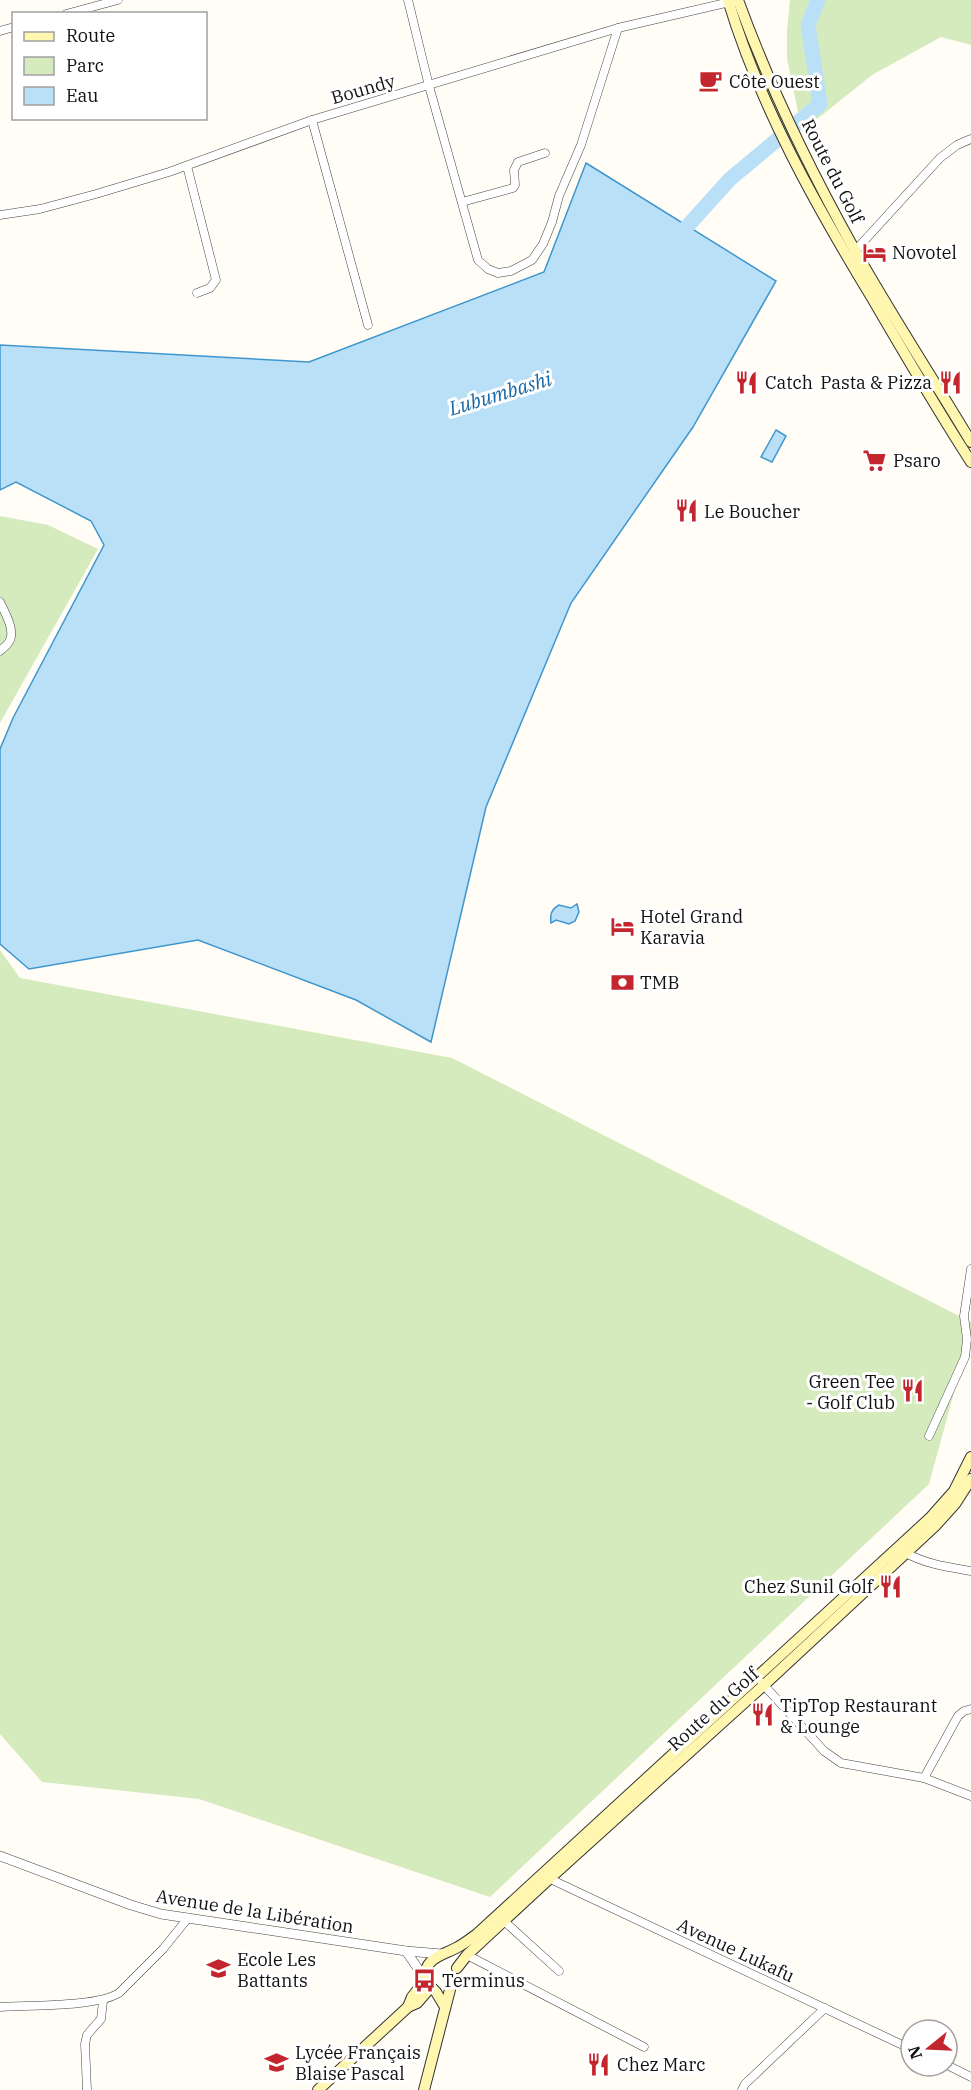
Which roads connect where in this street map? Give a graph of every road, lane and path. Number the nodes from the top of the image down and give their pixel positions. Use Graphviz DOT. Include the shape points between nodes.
graph roads {
  1 [pos="118,0"];
  2 [pos="408,0"];
  3 [pos="733,1"];
  4 [pos="73,12"];
  5 [pos="618,28"];
  6 [pos="429,86"];
  7 [pos="312,120"];
  8 [pos="971,140"];
  9 [pos="545,153"];
  10 [pos="187,166"];
  11 [pos="462,202"];
  12 [pos="0,215"];
  13 [pos="852,255"];
  14 [pos="197,293"];
  15 [pos="368,326"];
  16 [pos="971,442"];
  17 [pos="970,457"];
  18 [pos="0,602"];
  19 [pos="0,651"];
  20 [pos="971,1269"];
  21 [pos="929,1436"];
  22 [pos="971,1457"];
  23 [pos="971,1479"];
  24 [pos="902,1550"];
  25 [pos="971,1571"];
  26 [pos="761,1681"];
  27 [pos="971,1709"];
  28 [pos="924,1778"];
  29 [pos="971,1796"];
  30 [pos="0,1856"];
  31 [pos="545,1877"];
  32 [pos="188,1918"];
  33 [pos="504,1921"];
  34 [pos="406,1951"];
  35 [pos="444,1953"];
  36 [pos="467,1955"];
  37 [pos="559,1971"];
  38 [pos="455,1974"];
  39 [pos="428,1983"];
  40 [pos="103,2001"];
  41 [pos="0,2007"];
  42 [pos="445,2007"];
  43 [pos="825,2008"];
  44 [pos="899,2043"];
  45 [pos="644,2047"];
  46 [pos="87,2090"];
  47 [pos="318,2090"];
  48 [pos="424,2090"];
  49 [pos="742,2090"];
  1 -- 4 [label="street"];
  2 -- 6 [label="street"];
  3 -- 5 [label="street, Boundy"];
  3 -- 13 [label="main road, Route du Golf"];
  3 -- 13 [label="main road" via="757,80 781,134"];
  5 -- 6 [label="street, Boundy"];
  5 -- 11 [label="street" via="581,145 534,258 511,271 498,273 488,268 478,260"];
  6 -- 7 [label="street, Boundy"];
  6 -- 11 [label="street"];
  7 -- 10 [label="street, Boundy"];
  7 -- 15 [label="street"];
  8 -- 13 [label="street" via="940,158"];
  9 -- 11 [label="street" via="518,162 513,188"];
  10 -- 12 [label="street, Boundy" via="69,202"];
  10 -- 14 [label="street" via="216,280 210,288"];
  13 -- 16 [label="main road, Route du Golf"];
  13 -- 17 [label="main road"];
  18 -- 19 [label="street" via="11,640"];
  20 -- 21 [label="street" via="964,1316 965,1357"];
  22 -- 24 [label="main road" via="948,1498"];
  23 -- 24 [label="main road, Route du Golf" via="955,1504"];
  24 -- 25 [label="street" via="940,1566"];
  24 -- 26 [label="main road, Route du Golf"];
  26 -- 28 [label="street" via="833,1759"];
  26 -- 31 [label="main road, Route du Golf"];
  27 -- 28 [label="street" via="958,1716"];
  28 -- 29 [label="street"];
  30 -- 32 [label="street, Avenue de la Libération" via="145,1910"];
  31 -- 33 [label="main road, Route du Golf"];
  31 -- 35 [label="main road" via="477,1934"];
  31 -- 43 [label="street, Avenue Lukafu"];
  32 -- 34 [label="street, Avenue de la Libération"];
  32 -- 40 [label="street" via="119,1993"];
  33 -- 36 [label="main road, Route du Golf"];
  33 -- 37 [label="street"];
  34 -- 35 [label="street, Avenue de la Libération"];
  34 -- 39 [label="street"];
  35 -- 38 [label="main road" via="455,1958"];
  35 -- 39 [label="main road" via="428,1965"];
  36 -- 38 [label="main road, Route du Golf"];
  36 -- 45 [label="street"];
  38 -- 39 [label="main road" via="444,1986"];
  38 -- 42 [label="main road"];
  39 -- 42 [label="main road"];
  39 -- 47 [label="main road" via="417,2003"];
  40 -- 41 [label="street"];
  40 -- 46 [label="street" via="101,2019 87,2035 85,2044"];
  42 -- 48 [label="main road"];
  43 -- 44 [label="street, Avenue Lukafu"];
  43 -- 49 [label="street"];
}
